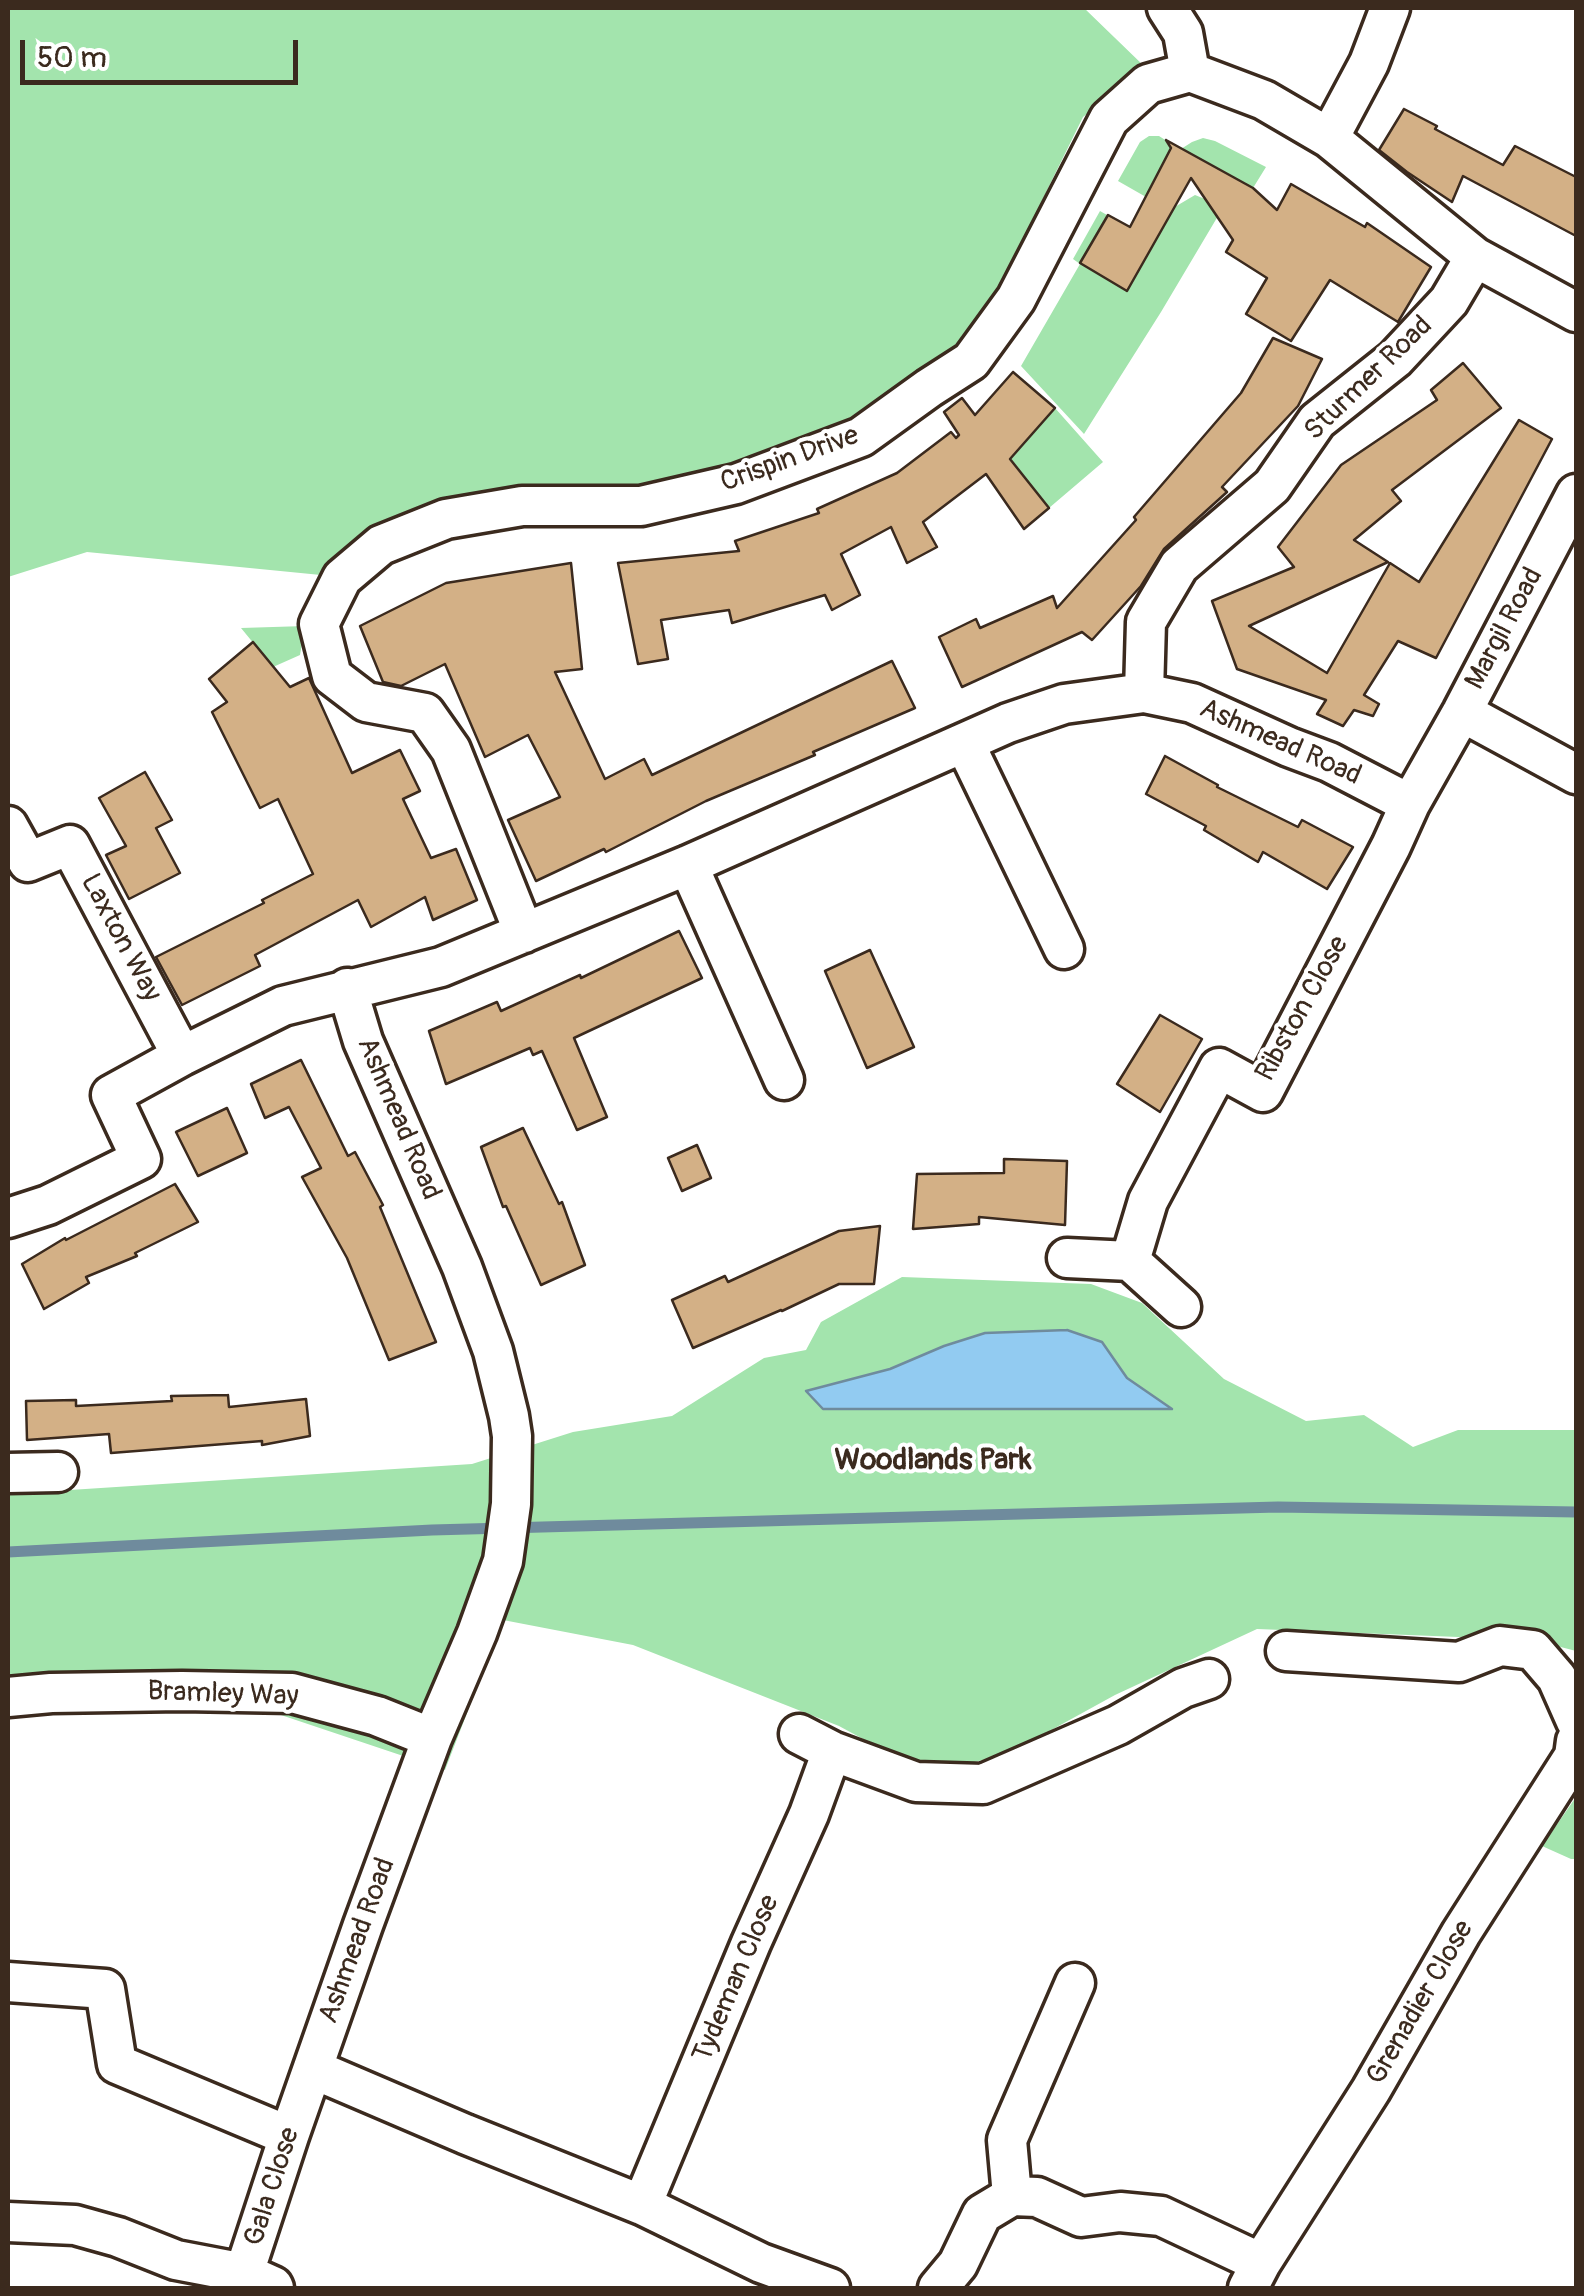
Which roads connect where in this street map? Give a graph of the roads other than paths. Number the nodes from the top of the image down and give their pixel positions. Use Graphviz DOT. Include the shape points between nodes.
graph roads {
  1 [pos="1166,8"];
  2 [pos="1390,8"];
  3 [pos="1190,72"];
  4 [pos="1329,138"];
  5 [pos="1475,257"];
  6 [pos="1576,312"];
  7 [pos="1576,494"];
  8 [pos="1144,693"];
  9 [pos="1462,712"];
  10 [pos="965,744"];
  11 [pos="1576,774"];
  12 [pos="1410,804"];
  13 [pos="8,826"];
  14 [pos="688,866"];
  15 [pos="524,933"];
  16 [pos="1064,948"];
  17 [pos="347,988"];
  18 [pos="182,1056"];
  19 [pos="784,1080"];
  20 [pos="8,1218"];
  21 [pos="1067,1258"];
  22 [pos="1130,1262"];
  23 [pos="1181,1307"];
  24 [pos="58,1472"];
  25 [pos="8,1473"];
  26 [pos="1286,1651"];
  27 [pos="1209,1678"];
  28 [pos="8,1697"];
  29 [pos="1576,1722"];
  30 [pos="432,1738"];
  31 [pos="1576,1742"];
  32 [pos="8,1982"];
  33 [pos="1076,1983"];
  34 [pos="313,2069"];
  35 [pos="289,2136"];
  36 [pos="1012,2196"];
  37 [pos="642,2206"];
  38 [pos="8,2222"];
  39 [pos="755,2276"];
  40 [pos="1254,2276"];
  41 [pos="259,2281"];
  42 [pos="830,2288"];
  43 [pos="938,2288"];
  1 -- 3 [label="street" via="1183,33"];
  2 -- 4 [label="street"];
  3 -- 4 [label="street" via="1264,100"];
  3 -- 15 [label="street, Crispin Drive" via="1148,84 1110,119 1016,300 971,362 861,437 736,484 641,506 522,506 446,519 381,545 342,578 320,624 332,676 366,702 425,713 451,750"];
  4 -- 5 [label="street"];
  5 -- 6 [label="street"];
  5 -- 8 [label="street, Sturmer Road" via="1449,301 1395,359 1317,421 1272,486 1180,566 1146,622"];
  7 -- 9 [label="street, Margil Road"];
  8 -- 10 [label="street, Ashmead Road" via="1064,704"];
  8 -- 12 [label="street, Ashmead Road" via="1192,703"];
  9 -- 11 [label="street"];
  9 -- 12 [label="street"];
  10 -- 14 [label="street, Ashmead Road"];
  10 -- 16 [label="street"];
  12 -- 22 [label="street, Ribston Close" via="1263,1092 1219,1068 1148,1200"];
  13 -- 18 [label="street, Laxton Way" via="28,862 70,845"];
  14 -- 15 [label="street, Ashmead Road"];
  14 -- 19 [label="street"];
  15 -- 17 [label="street, Ashmead Road" via="441,967"];
  17 -- 18 [label="street" via="283,1006"];
  17 -- 30 [label="street, Ashmead Road" via="493,1351 512,1436 502,1561"];
  18 -- 20 [label="street" via="111,1095 141,1158"];
  21 -- 22 [label="street"];
  22 -- 23 [label="street"];
  24 -- 25 [label="street"];
  26 -- 29 [label="street" via="1459,1662 1500,1646 1533,1650 1558,1678"];
  27 -- 37 [label="street, Tydeman Close" via="982,1784 916,1782 815,1743 809,1814"];
  28 -- 30 [label="street, Bramley Way" via="292,1694"];
  30 -- 34 [label="street, Ashmead Road"];
  31 -- 40 [label="street, Grenadier Close" via="1574,1756"];
  32 -- 35 [label="street" via="104,1990 117,2064"];
  33 -- 36 [label="street" via="1007,2140"];
  34 -- 35 [label="street, Gala Close"];
  34 -- 37 [label="street"];
  35 -- 41 [label="street, Gala Close"];
  36 -- 40 [label="street, Grenadier Close" via="1037,2197 1081,2217 1160,2216"];
  36 -- 43 [label="street" via="982,2214"];
  37 -- 39 [label="street"];
  38 -- 41 [label="street" via="76,2224"];
  39 -- 42 [label="street"];
}
